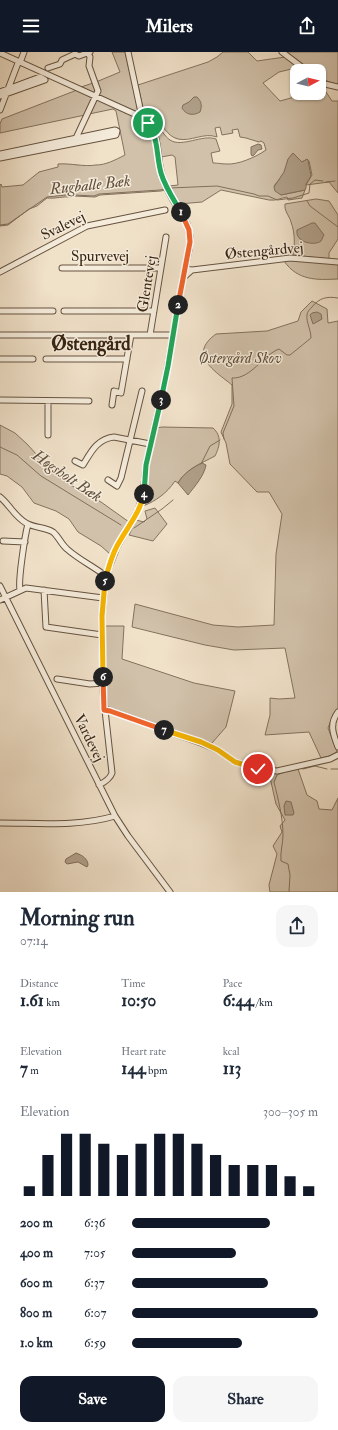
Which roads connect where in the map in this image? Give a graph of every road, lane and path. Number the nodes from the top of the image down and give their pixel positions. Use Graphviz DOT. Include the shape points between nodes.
graph roads {
  1 [pos="24,52"];
  2 [pos="89,52"];
  3 [pos="128,52"];
  4 [pos="282,52"];
  5 [pos="0,53"];
  6 [pos="19,61"];
  7 [pos="298,64"];
  8 [pos="48,68"];
  9 [pos="326,84"];
  10 [pos="338,87"];
  11 [pos="4,92"];
  12 [pos="0,96"];
  13 [pos="96,96"];
  14 [pos="0,110"];
  15 [pos="143,116"];
  16 [pos="77,140"];
  17 [pos="0,154"];
  18 [pos="0,158"];
  19 [pos="165,210"];
  20 [pos="166,237"];
  21 [pos="338,262"];
  22 [pos="62,268"];
  23 [pos="161,268"];
  24 [pos="185,269"];
  25 [pos="192,270"];
  26 [pos="0,272"];
  27 [pos="183,278"];
  28 [pos="0,311"];
  29 [pos="53,311"];
  30 [pos="64,311"];
  31 [pos="154,311"];
  32 [pos="0,335"];
  33 [pos="131,335"];
  34 [pos="150,335"];
  35 [pos="173,335"];
  36 [pos="0,359"];
  37 [pos="33,359"];
  38 [pos="127,359"];
  39 [pos="46,360"];
  40 [pos="142,391"];
  41 [pos="0,400"];
  42 [pos="48,401"];
  43 [pos="90,401"];
  44 [pos="112,405"];
  45 [pos="48,435"];
  46 [pos="131,441"];
  47 [pos="150,444"];
  48 [pos="75,461"];
  49 [pos="108,480"];
  50 [pos="0,497"];
  51 [pos="28,524"];
  52 [pos="6,539"];
  53 [pos="25,542"];
  54 [pos="99,573"];
  55 [pos="0,586"];
  56 [pos="20,590"];
  57 [pos="44,590"];
  58 [pos="3,598"];
  59 [pos="103,598"];
  60 [pos="102,635"];
  61 [pos="57,679"];
  62 [pos="103,683"];
  63 [pos="104,710"];
  64 [pos="338,712"];
  65 [pos="338,747"];
  66 [pos="338,754"];
  67 [pos="99,785"];
  68 [pos="115,816"];
  69 [pos="0,823"];
  70 [pos="170,892"];
  1 -- 6 [label="street"];
  2 -- 8 [label="street" via="79,56 75,54"];
  2 -- 13 [label="street" via="89,66 98,90"];
  3 -- 15 [label="street"];
  4 -- 7 [label="street"];
  5 -- 6 [label="street"];
  6 -- 11 [label="street"];
  6 -- 13 [label="street"];
  9 -- 10 [label="street"];
  11 -- 11 [label="street" via="44,80 40,77"];
  11 -- 12 [label="street"];
  11 -- 14 [label="street"];
  13 -- 15 [label="street"];
  13 -- 16 [label="street"];
  15 -- 24 [label="street" via="155,136 164,181 189,230 189,250"];
  16 -- 16 [label="street" via="116,135 117,131 115,130"];
  16 -- 17 [label="street"];
  16 -- 18 [label="street"];
  19 -- 26 [label="street, Svalevej" via="88,226"];
  20 -- 23 [label="street, Glentevej"];
  21 -- 25 [label="street, Østengårdvej" via="290,258"];
  22 -- 23 [label="street, Spurvevej"];
  23 -- 31 [label="street, Glentevej"];
  24 -- 25 [label="street, Østengårdvej"];
  24 -- 27 [label="street"];
  25 -- 27 [label="street"];
  27 -- 35 [label="street"];
  28 -- 29 [label="street"];
  30 -- 31 [label="street"];
  31 -- 34 [label="street, Glentevej"];
  32 -- 33 [label="street"];
  33 -- 34 [label="street"];
  33 -- 38 [label="street"];
  34 -- 35 [label="street"];
  35 -- 47 [label="street"];
  36 -- 37 [label="street"];
  38 -- 39 [label="street"];
  38 -- 44 [label="street" via="121,393 114,391"];
  40 -- 46 [label="street"];
  41 -- 42 [label="street"];
  42 -- 43 [label="street"];
  42 -- 45 [label="street"];
  46 -- 47 [label="street"];
  46 -- 48 [label="street" via="114,437 105,439 95,446 83,465"];
  46 -- 49 [label="street" via="124,472 117,486"];
  47 -- 59 [label="street" via="142,502 112,558"];
  50 -- 51 [label="street"];
  51 -- 53 [label="street"];
  51 -- 54 [label="street" via="53,532 65,548"];
  52 -- 53 [label="street"];
  53 -- 56 [label="street"];
  55 -- 58 [label="street, Vardevej"];
  56 -- 57 [label="street"];
  56 -- 58 [label="street"];
  57 -- 59 [label="street"];
  57 -- 60 [label="street" via="46,627"];
  58 -- 67 [label="street, Vardevej"];
  59 -- 60 [label="street"];
  60 -- 62 [label="street"];
  61 -- 62 [label="street" via="90,684"];
  62 -- 63 [label="street"];
  63 -- 66 [label="street" via="201,742 235,762 258,769 277,770 330,759"];
  63 -- 67 [label="street" via="112,772 111,777"];
  64 -- 65 [label="street" via="332,733"];
  67 -- 68 [label="street, Vardevej"];
  68 -- 69 [label="street" via="84,823"];
  68 -- 70 [label="street, Vardevej"];
}
